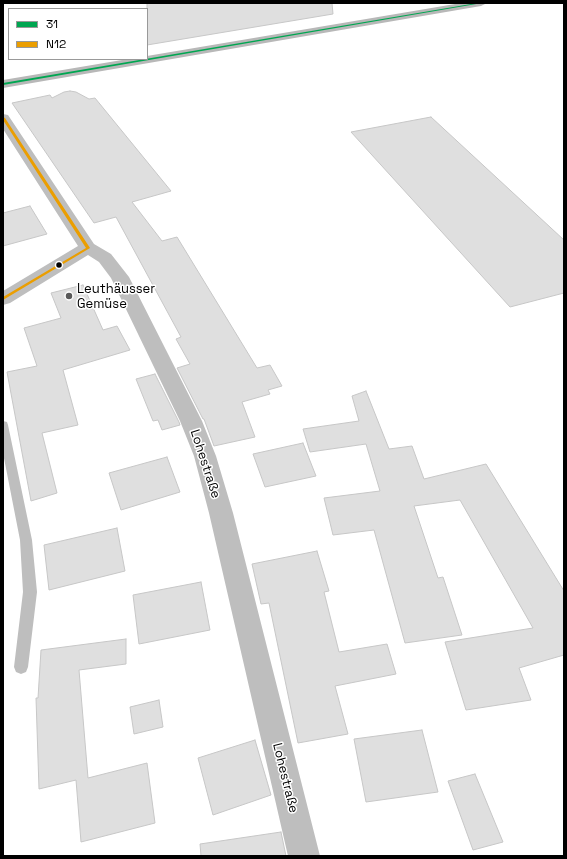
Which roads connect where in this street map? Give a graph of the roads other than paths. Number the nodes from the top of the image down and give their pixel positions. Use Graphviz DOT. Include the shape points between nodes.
graph roads {
  1 [pos="481,3"];
  2 [pos="148,59"];
  3 [pos="145,60"];
  4 [pos="3,84"];
  5 [pos="3,118"];
  6 [pos="88,248"];
  7 [pos="3,299"];
  8 [pos="3,425"];
  9 [pos="21,667"];
  10 [pos="304,856"];
  1 -- 2 [label="main road"];
  3 -- 4 [label="main road"];
  5 -- 6 [label="street, Lohestraße"];
  6 -- 7 [label="street"];
  6 -- 10 [label="street, Lohestraße" via="105,258 120,277 205,456"];
  8 -- 9 [label="lane" via="26,540 30,592"];
}
